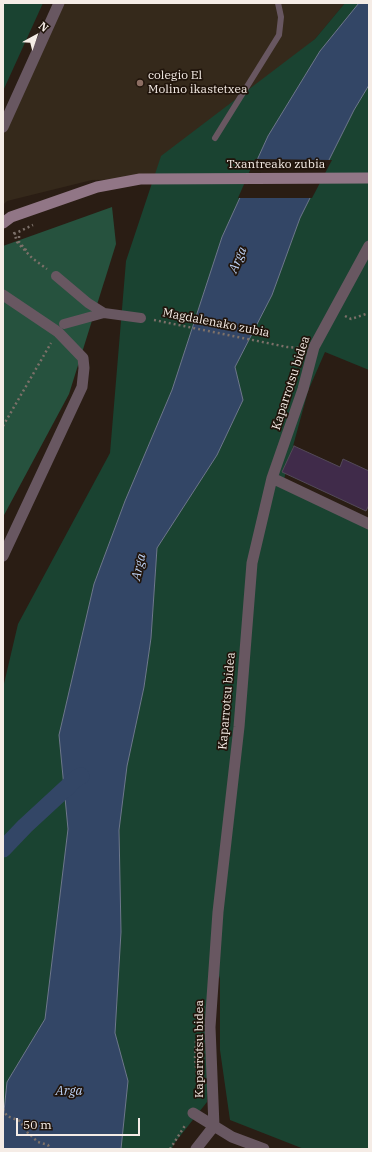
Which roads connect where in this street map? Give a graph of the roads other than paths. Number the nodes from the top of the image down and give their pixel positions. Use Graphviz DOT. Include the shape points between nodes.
graph roads {
  1 [pos="59,3"];
  2 [pos="278,3"];
  3 [pos="3,127"];
  4 [pos="215,138"];
  5 [pos="369,178"];
  6 [pos="3,223"];
  7 [pos="369,246"];
  8 [pos="56,276"];
  9 [pos="3,295"];
  10 [pos="104,313"];
  11 [pos="141,318"];
  12 [pos="61,328"];
  13 [pos="272,478"];
  14 [pos="369,524"];
  15 [pos="3,556"];
  16 [pos="193,1114"];
  17 [pos="214,1126"];
  18 [pos="196,1149"];
  19 [pos="264,1149"];
  1 -- 3 [label="street"];
  2 -- 4 [label="lane" via="281,16 279,35"];
  5 -- 6 [label="main road, Txantreako zubia" via="140,179 97,187 11,217"];
  7 -- 13 [label="street, Kaparrotsu bidea" via="314,347 303,389"];
  8 -- 10 [label="street"];
  9 -- 12 [label="street"];
  10 -- 11 [label="street"];
  10 -- 12 [label="street"];
  12 -- 15 [label="street" via="83,358 82,387"];
  13 -- 14 [label="street"];
  13 -- 17 [label="street, Kaparrotsu bidea" via="252,563 239,727 218,912 210,1027"];
  16 -- 17 [label="street"];
  17 -- 18 [label="street"];
  17 -- 19 [label="street" via="232,1137"];
}
